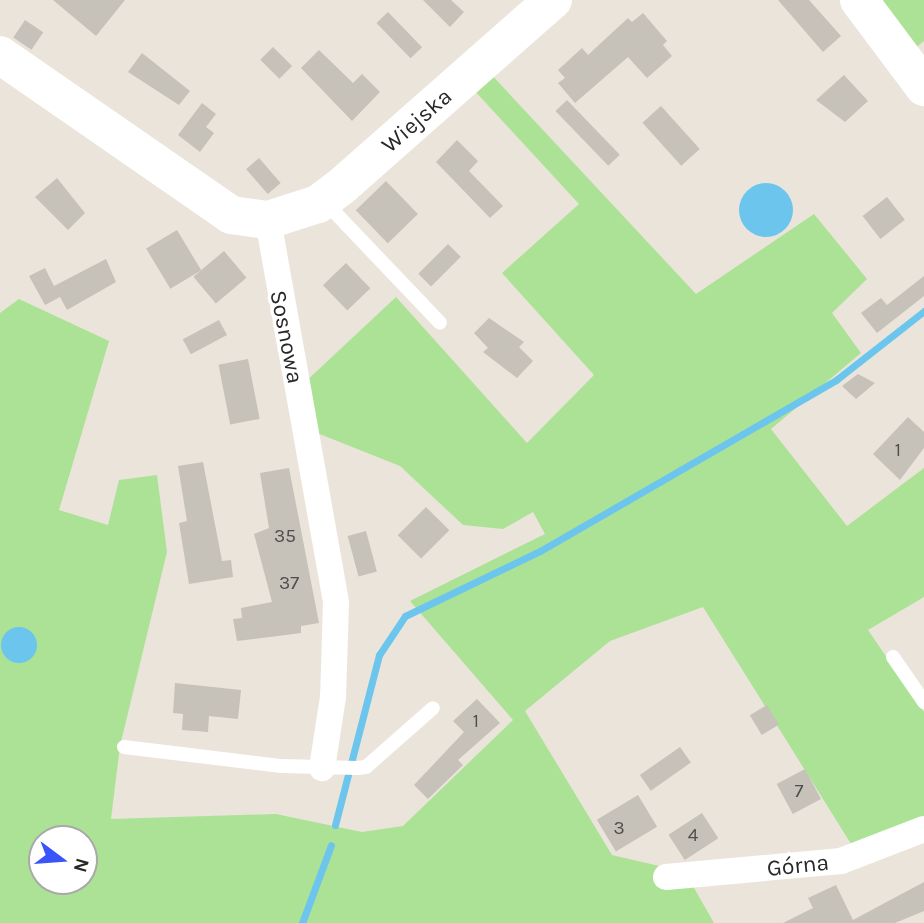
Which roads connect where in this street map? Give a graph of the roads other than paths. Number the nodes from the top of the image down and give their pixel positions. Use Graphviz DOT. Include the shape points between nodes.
graph roads {
  1 [pos="553,0"];
  2 [pos="859,0"];
  3 [pos="0,55"];
  4 [pos="924,87"];
  5 [pos="323,200"];
  6 [pos="268,220"];
  7 [pos="440,323"];
  8 [pos="893,657"];
  9 [pos="924,702"];
  10 [pos="433,708"];
  11 [pos="124,747"];
  12 [pos="341,769"];
  13 [pos="924,829"];
  14 [pos="666,877"];
  1 -- 5 [label="street, Wiejska"];
  2 -- 4 [label="street"];
  3 -- 6 [label="street" via="221,209"];
  5 -- 6 [label="street, Wiejska"];
  5 -- 7 [label="lane"];
  6 -- 12 [label="street, Sosnowa" via="336,603 333,697"];
  8 -- 9 [label="lane"];
  10 -- 12 [label="lane" via="366,767"];
  11 -- 12 [label="lane"];
  13 -- 14 [label="street, Górna" via="841,861"];
}
